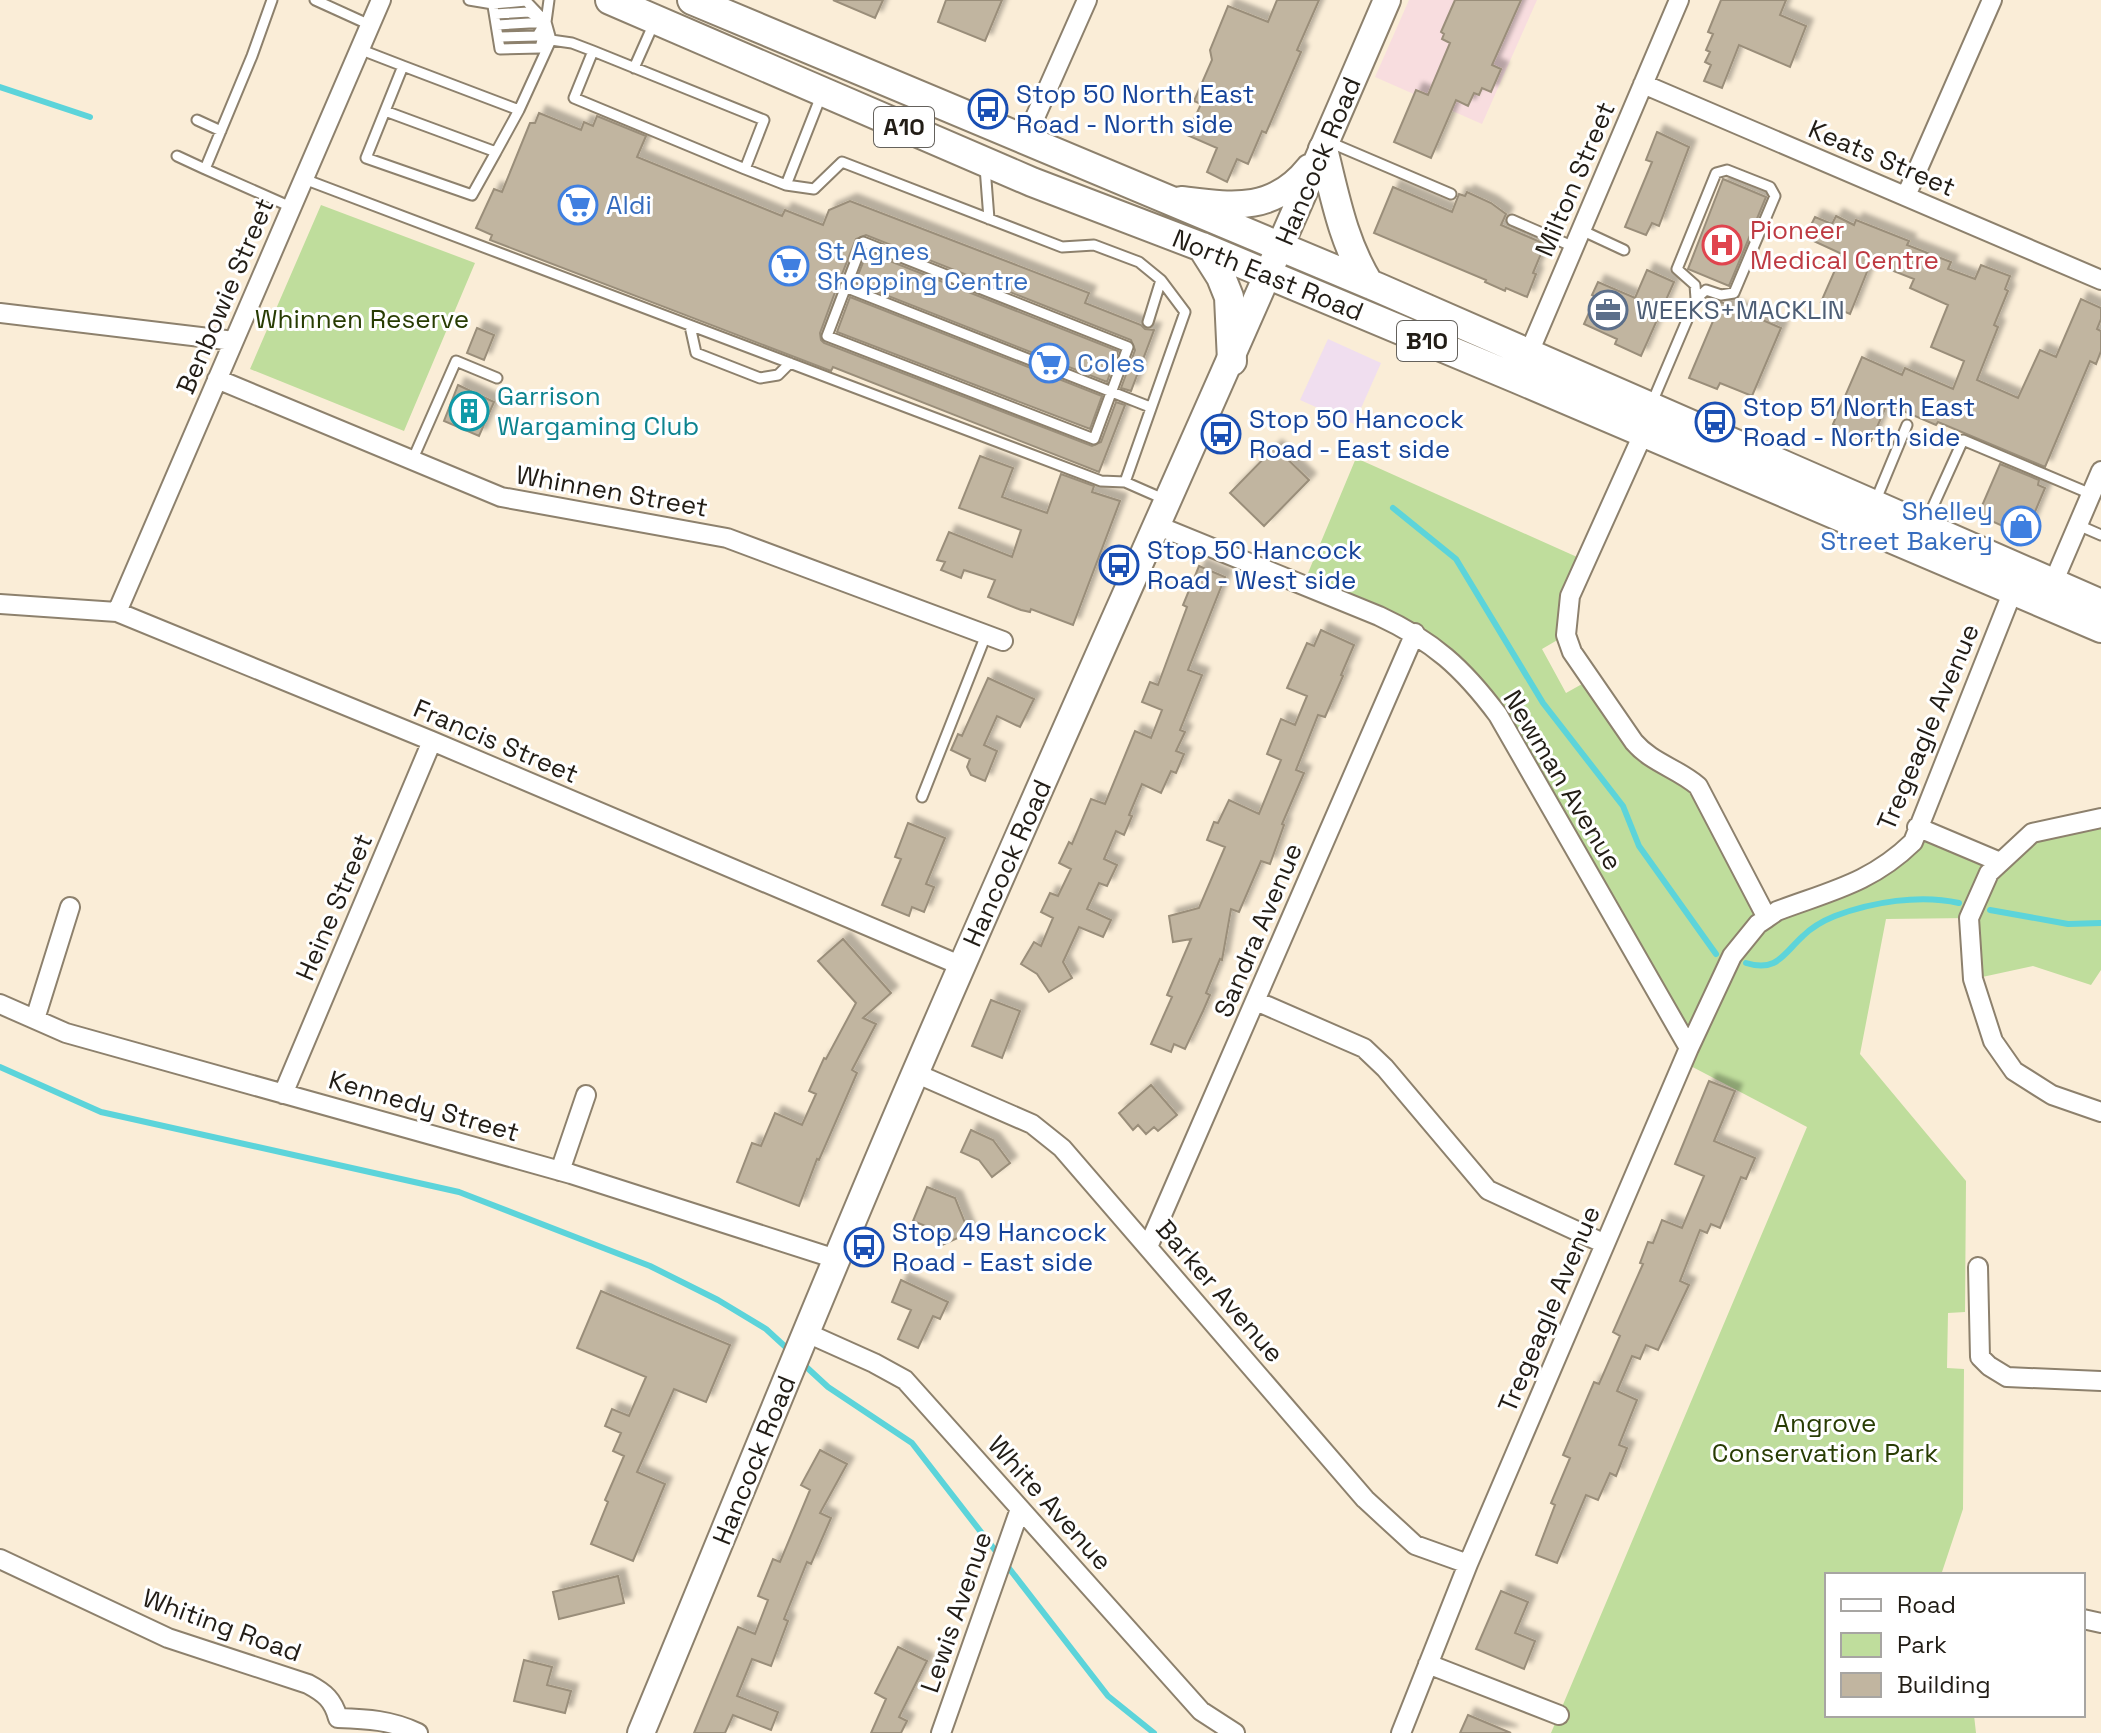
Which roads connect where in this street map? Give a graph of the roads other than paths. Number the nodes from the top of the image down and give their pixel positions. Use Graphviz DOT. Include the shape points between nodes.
graph roads {
  1 [pos="272,0"];
  2 [pos="315,0"];
  3 [pos="381,0"];
  4 [pos="469,0"];
  5 [pos="549,0"];
  6 [pos="610,0"];
  7 [pos="692,0"];
  8 [pos="1087,0"];
  9 [pos="1387,0"];
  10 [pos="1679,0"];
  11 [pos="1992,0"];
  12 [pos="493,6"];
  13 [pos="655,20"];
  14 [pos="546,22"];
  15 [pos="370,25"];
  16 [pos="497,25"];
  17 [pos="752,25"];
  18 [pos="499,37"];
  19 [pos="551,40"];
  20 [pos="359,49"];
  21 [pos="593,51"];
  22 [pos="403,66"];
  23 [pos="634,68"];
  24 [pos="1643,84"];
  25 [pos="823,92"];
  26 [pos="519,110"];
  27 [pos="385,111"];
  28 [pos="197,120"];
  29 [pos="221,131"];
  30 [pos="1025,140"];
  31 [pos="1325,145"];
  32 [pos="496,152"];
  33 [pos="177,156"];
  34 [pos="984,161"];
  35 [pos="205,169"];
  36 [pos="745,169"];
  37 [pos="304,179"];
  38 [pos="786,185"];
  39 [pos="1451,194"];
  40 [pos="1906,196"];
  41 [pos="1160,197"];
  42 [pos="291,207"];
  43 [pos="989,219"];
  44 [pos="1512,220"];
  45 [pos="1578,238"];
  46 [pos="1202,247"];
  47 [pos="1281,247"];
  48 [pos="1624,250"];
  49 [pos="1269,275"];
  50 [pos="1161,280"];
  51 [pos="2101,280"];
  52 [pos="1369,284"];
  53 [pos="845,287"];
  54 [pos="1696,299"];
  55 [pos="0,313"];
  56 [pos="1148,322"];
  57 [pos="690,326"];
  58 [pos="234,341"];
  59 [pos="1232,361"];
  60 [pos="790,363"];
  61 [pos="1523,367"];
  62 [pos="497,378"];
  63 [pos="217,379"];
  64 [pos="1112,390"];
  65 [pos="1150,407"];
  66 [pos="1649,417"];
  67 [pos="1907,425"];
  68 [pos="412,461"];
  69 [pos="2101,471"];
  70 [pos="1125,482"];
  71 [pos="2091,494"];
  72 [pos="1167,500"];
  73 [pos="1874,505"];
  74 [pos="1156,525"];
  75 [pos="2078,525"];
  76 [pos="1923,527"];
  77 [pos="2101,535"];
  78 [pos="2018,580"];
  79 [pos="2048,594"];
  80 [pos="0,604"];
  81 [pos="2101,604"];
  82 [pos="117,612"];
  83 [pos="2101,628"];
  84 [pos="1415,633"];
  85 [pos="995,638"];
  86 [pos="432,741"];
  87 [pos="922,797"];
  88 [pos="2101,818"];
  89 [pos="1917,827"];
  90 [pos="2000,862"];
  91 [pos="70,907"];
  92 [pos="1767,918"];
  93 [pos="962,966"];
  94 [pos="1256,1001"];
  95 [pos="0,1004"];
  96 [pos="35,1019"];
  97 [pos="1689,1048"];
  98 [pos="915,1073"];
  99 [pos="283,1094"];
  100 [pos="586,1095"];
  101 [pos="2101,1112"];
  102 [pos="560,1171"];
  103 [pos="1605,1244"];
  104 [pos="1148,1247"];
  105 [pos="836,1259"];
  106 [pos="1978,1267"];
  107 [pos="804,1339"];
  108 [pos="2101,1381"];
  109 [pos="1020,1509"];
  110 [pos="0,1559"];
  111 [pos="1468,1564"];
  112 [pos="1428,1664"];
  113 [pos="1559,1715"];
  114 [pos="338,1726"];
  115 [pos="418,1733"];
  116 [pos="641,1733"];
  117 [pos="941,1733"];
  118 [pos="1235,1733"];
  119 [pos="1401,1733"];
  1 -- 29 [label="lane"];
  2 -- 15 [label="lane"];
  3 -- 15 [label="street, Benbowie Street"];
  4 -- 12 [label="lane"];
  5 -- 14 [label="lane"];
  6 -- 13 [label="main road, North East Road / A10"];
  7 -- 17 [label="main road, North East Road / A10"];
  8 -- 30 [label="street"];
  9 -- 31 [label="main road, Hancock Road"];
  10 -- 24 [label="street, Milton Street"];
  11 -- 40 [label="street"];
  12 -- 14 [label="lane" via="526,1"];
  12 -- 16 [label="lane"];
  13 -- 23 [label="lane"];
  13 -- 25 [label="main road, North East Road / A10"];
  14 -- 16 [label="lane"];
  14 -- 18 [label="lane" via="537,36"];
  14 -- 18 [label="lane" via="540,48 500,49"];
  14 -- 19 [label="lane"];
  15 -- 20 [label="street, Benbowie Street"];
  16 -- 18 [label="lane"];
  17 -- 25 [label="main road" via="819,76"];
  17 -- 30 [label="main road, North East Road / A10"];
  19 -- 21 [label="lane"];
  19 -- 26 [label="lane"];
  20 -- 22 [label="lane"];
  20 -- 37 [label="street, Benbowie Street"];
  21 -- 23 [label="lane"];
  21 -- 36 [label="lane" via="574,98"];
  22 -- 26 [label="lane"];
  22 -- 27 [label="lane"];
  23 -- 36 [label="lane" via="764,120"];
  24 -- 40 [label="street, Keats Street"];
  24 -- 45 [label="street, Milton Street"];
  25 -- 34 [label="main road, North East Road / A10"];
  25 -- 38 [label="lane"];
  26 -- 32 [label="lane"];
  27 -- 32 [label="lane"];
  27 -- 32 [label="lane" via="366,158 472,195"];
  28 -- 29 [label="lane"];
  29 -- 35 [label="lane"];
  30 -- 41 [label="main road, North East Road / A10"];
  31 -- 39 [label="lane"];
  31 -- 41 [label="main road" via="1295,185 1266,200 1226,205"];
  31 -- 47 [label="main road, Hancock Road"];
  31 -- 52 [label="main road" via="1343,232"];
  33 -- 35 [label="lane"];
  34 -- 43 [label="lane"];
  34 -- 46 [label="main road, North East Road / A10"];
  35 -- 42 [label="lane"];
  36 -- 38 [label="lane"];
  37 -- 42 [label="street, Benbowie Street"];
  37 -- 57 [label="lane"];
  38 -- 43 [label="lane" via="814,189 842,162"];
  40 -- 51 [label="street, Keats Street"];
  41 -- 47 [label="main road, North East Road / A10"];
  42 -- 58 [label="street, Benbowie Street"];
  43 -- 50 [label="lane" via="1062,247 1094,245 1139,262"];
  44 -- 45 [label="lane"];
  45 -- 48 [label="lane"];
  45 -- 61 [label="street, Milton Street"];
  46 -- 49 [label="main road, North East Road / A10"];
  46 -- 59 [label="main road" via="1229,297"];
  47 -- 49 [label="main road, Hancock Road"];
  47 -- 52 [label="main road, North East Road / B10"];
  49 -- 59 [label="main road, Hancock Road"];
  49 -- 61 [label="main road, North East Road / B10"];
  50 -- 56 [label="lane"];
  50 -- 65 [label="lane" via="1185,312"];
  52 -- 61 [label="main road, North East Road / B10"];
  53 -- 64 [label="lane"];
  53 -- 64 [label="lane" via="863,242 1128,347"];
  53 -- 64 [label="lane" via="827,336 842,342 1094,439"];
  54 -- 54 [label="lane" via="1695,285 1677,269 1716,173 1727,170 1770,187 1775,196 1734,293 1706,290"];
  54 -- 66 [label="lane"];
  55 -- 58 [label="street"];
  57 -- 60 [label="lane"];
  57 -- 60 [label="lane" via="696,353 760,378 778,375"];
  58 -- 63 [label="street, Benbowie Street"];
  59 -- 72 [label="main road, Hancock Road"];
  60 -- 70 [label="lane" via="1101,481"];
  61 -- 66 [label="main road, North East Road / B10"];
  62 -- 68 [label="lane" via="456,361"];
  63 -- 68 [label="street, Whinnen Street"];
  63 -- 82 [label="street, Benbowie Street"];
  64 -- 65 [label="lane"];
  65 -- 70 [label="lane"];
  66 -- 73 [label="main road, North East Road / B10"];
  66 -- 78 [label="main road, North East Road / B10"];
  66 -- 92 [label="street" via="1570,596 1566,635 1572,652 1639,749 1698,786"];
  67 -- 73 [label="lane"];
  68 -- 85 [label="street, Whinnen Street" via="501,497 727,538"];
  69 -- 71 [label="street"];
  70 -- 72 [label="lane"];
  71 -- 75 [label="street"];
  71 -- 76 [label="lane" via="1963,440"];
  72 -- 74 [label="main road, Hancock Road"];
  73 -- 76 [label="main road, North East Road / B10"];
  74 -- 84 [label="street, Newman Avenue"];
  74 -- 93 [label="main road, Hancock Road"];
  75 -- 77 [label="lane"];
  75 -- 79 [label="street"];
  76 -- 78 [label="main road, North East Road / B10"];
  78 -- 79 [label="main road, North East Road / B10"];
  78 -- 89 [label="street, Tregeagle Avenue"];
  79 -- 81 [label="main road, North East Road / B10"];
  79 -- 83 [label="main road, North East Road / B10"];
  80 -- 82 [label="street, Francis Street"];
  82 -- 86 [label="street, Francis Street"];
  84 -- 94 [label="street, Sandra Avenue"];
  84 -- 97 [label="street, Newman Avenue" via="1473,681 1498,715"];
  85 -- 87 [label="lane"];
  86 -- 93 [label="street, Francis Street"];
  86 -- 99 [label="street, Heine Street"];
  88 -- 90 [label="street" via="2032,833"];
  89 -- 90 [label="street"];
  89 -- 92 [label="street, Tregeagle Avenue" via="1913,842 1882,869"];
  90 -- 101 [label="street" via="1989,873 1969,918 1973,979 1993,1041 2014,1071 2052,1095"];
  91 -- 96 [label="street"];
  92 -- 97 [label="street, Tregeagle Avenue" via="1732,956"];
  93 -- 98 [label="main road, Hancock Road"];
  94 -- 103 [label="street" via="1364,1048 1488,1190"];
  94 -- 104 [label="street, Sandra Avenue"];
  95 -- 96 [label="street, Kennedy Street"];
  96 -- 99 [label="street, Kennedy Street" via="66,1033"];
  97 -- 103 [label="street, Tregeagle Avenue"];
  98 -- 104 [label="street, Barker Avenue" via="1032,1124 1062,1148"];
  98 -- 105 [label="main road, Hancock Road"];
  99 -- 102 [label="street, Kennedy Street"];
  100 -- 102 [label="street"];
  102 -- 105 [label="street, Kennedy Street"];
  103 -- 111 [label="street, Tregeagle Avenue"];
  104 -- 111 [label="street, Barker Avenue" via="1365,1499 1415,1545"];
  105 -- 107 [label="main road, Hancock Road"];
  106 -- 108 [label="street" via="1980,1357 1989,1366 2007,1377"];
  107 -- 109 [label="street, White Avenue" via="874,1363 905,1380"];
  107 -- 116 [label="main road, Hancock Road"];
  109 -- 117 [label="street, Lewis Avenue"];
  109 -- 118 [label="street, White Avenue" via="1201,1711"];
  110 -- 114 [label="street, Whiting Road" via="168,1638 308,1684 325,1693"];
  111 -- 112 [label="street, Tregeagle Avenue"];
  112 -- 113 [label="street"];
  112 -- 119 [label="street, Tregeagle Avenue"];
  114 -- 115 [label="street, Whiting Road" via="378,1719"];
}
